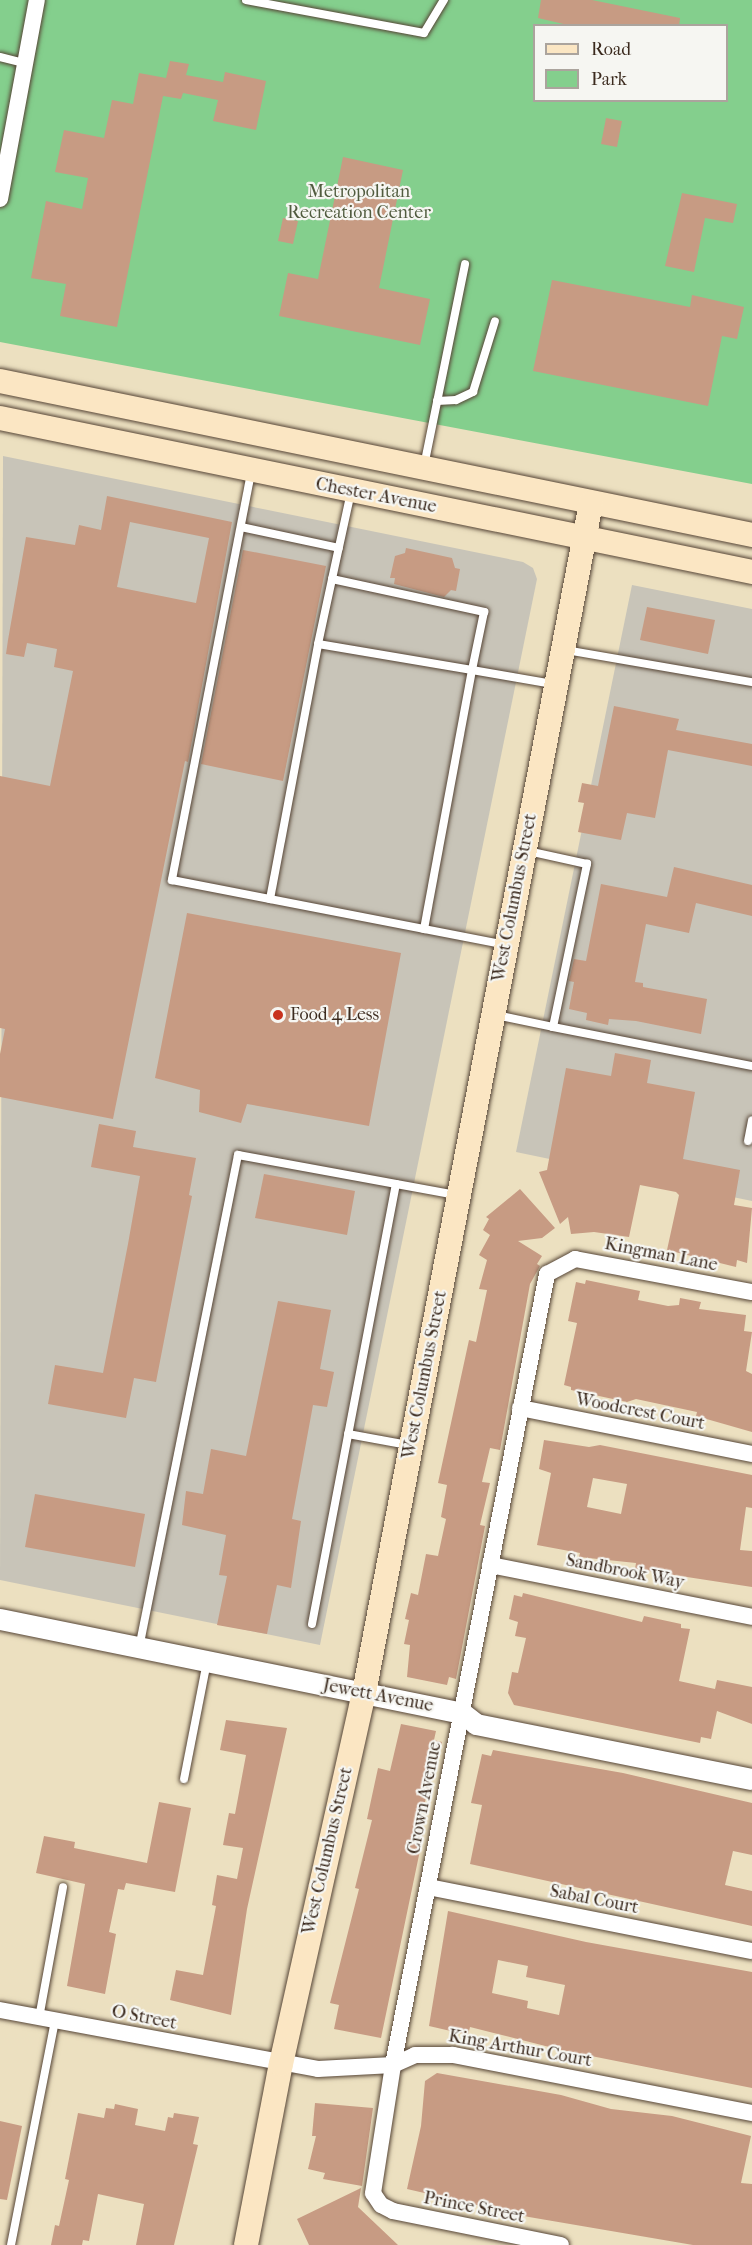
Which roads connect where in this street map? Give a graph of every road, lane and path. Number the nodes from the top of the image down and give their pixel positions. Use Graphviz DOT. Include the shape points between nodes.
graph roads {
  1 [pos="37,0"];
  2 [pos="246,0"];
  3 [pos="444,0"];
  4 [pos="0,57"];
  5 [pos="24,63"];
  6 [pos="0,200"];
  7 [pos="465,264"];
  8 [pos="495,321"];
  9 [pos="0,381"];
  10 [pos="437,401"];
  11 [pos="0,418"];
  12 [pos="423,470"];
  13 [pos="252,471"];
  14 [pos="351,491"];
  15 [pos="591,503"];
  16 [pos="241,526"];
  17 [pos="752,535"];
  18 [pos="584,538"];
  19 [pos="339,548"];
  20 [pos="752,572"];
  21 [pos="332,579"];
  22 [pos="318,644"];
  23 [pos="562,650"];
  24 [pos="472,670"];
  25 [pos="752,682"];
  26 [pos="556,685"];
  27 [pos="524,850"];
  28 [pos="270,899"];
  29 [pos="424,929"];
  30 [pos="506,945"];
  31 [pos="493,1014"];
  32 [pos="553,1027"];
  33 [pos="752,1066"];
  34 [pos="752,1120"];
  35 [pos="748,1141"];
  36 [pos="396,1184"];
  37 [pos="459,1195"];
  38 [pos="563,1263"];
  39 [pos="752,1292"];
  40 [pos="520,1408"];
  41 [pos="348,1434"];
  42 [pos="411,1445"];
  43 [pos="752,1454"];
  44 [pos="490,1565"];
  45 [pos="752,1617"];
  46 [pos="0,1619"];
  47 [pos="312,1624"];
  48 [pos="139,1648"];
  49 [pos="207,1662"];
  50 [pos="364,1693"];
  51 [pos="462,1713"];
  52 [pos="184,1779"];
  53 [pos="752,1779"];
  54 [pos="63,1887"];
  55 [pos="428,1887"];
  56 [pos="752,1951"];
  57 [pos="0,2010"];
  58 [pos="47,2019"];
  59 [pos="281,2064"];
  60 [pos="393,2065"];
  61 [pos="752,2113"];
  62 [pos="381,2205"];
  63 [pos="10,2245"];
  64 [pos="246,2245"];
  65 [pos="561,2245"];
  1 -- 5 [label="street"];
  2 -- 3 [label="lane" via="424,33"];
  4 -- 5 [label="lane"];
  5 -- 6 [label="street"];
  7 -- 10 [label="lane"];
  8 -- 10 [label="lane" via="473,392 456,400"];
  9 -- 12 [label="main road, Chester Avenue"];
  10 -- 12 [label="lane"];
  11 -- 13 [label="main road, Chester Avenue"];
  12 -- 15 [label="main road, Chester Avenue"];
  13 -- 14 [label="main road, Chester Avenue"];
  13 -- 16 [label="lane"];
  14 -- 18 [label="main road, Chester Avenue"];
  14 -- 19 [label="lane"];
  15 -- 17 [label="main road, Chester Avenue"];
  15 -- 18 [label="main road, West Columbus Street"];
  16 -- 19 [label="lane"];
  16 -- 28 [label="lane" via="172,880"];
  18 -- 20 [label="main road, Chester Avenue"];
  18 -- 23 [label="main road, West Columbus Street"];
  19 -- 21 [label="lane"];
  21 -- 22 [label="lane"];
  21 -- 24 [label="lane" via="484,612"];
  22 -- 24 [label="lane"];
  22 -- 28 [label="lane"];
  23 -- 25 [label="lane"];
  23 -- 26 [label="main road, West Columbus Street"];
  24 -- 26 [label="lane"];
  24 -- 29 [label="lane"];
  26 -- 27 [label="main road, West Columbus Street"];
  27 -- 30 [label="main road, West Columbus Street"];
  27 -- 32 [label="lane" via="587,864"];
  28 -- 29 [label="lane"];
  29 -- 30 [label="lane"];
  30 -- 31 [label="main road, West Columbus Street"];
  31 -- 32 [label="lane"];
  31 -- 37 [label="main road, West Columbus Street"];
  32 -- 33 [label="lane"];
  34 -- 35 [label="lane"];
  36 -- 37 [label="lane"];
  36 -- 41 [label="lane"];
  36 -- 48 [label="lane" via="238,1155"];
  37 -- 42 [label="main road, West Columbus Street"];
  38 -- 39 [label="street, Kingman Lane" via="575,1259"];
  38 -- 40 [label="street, Crown Avenue" via="547,1274"];
  40 -- 43 [label="street, Woodcrest Court"];
  40 -- 44 [label="street, Crown Avenue"];
  41 -- 42 [label="lane"];
  41 -- 47 [label="lane"];
  42 -- 50 [label="main road, West Columbus Street"];
  44 -- 45 [label="street, Sandbrook Way"];
  44 -- 51 [label="street, Crown Avenue"];
  46 -- 48 [label="street, Jewett Avenue"];
  48 -- 49 [label="street, Jewett Avenue"];
  49 -- 50 [label="street, Jewett Avenue"];
  49 -- 52 [label="lane"];
  50 -- 51 [label="street, Jewett Avenue"];
  50 -- 59 [label="main road, West Columbus Street"];
  51 -- 53 [label="street, Jewett Avenue" via="476,1724"];
  51 -- 55 [label="street, Crown Avenue"];
  54 -- 58 [label="lane"];
  55 -- 56 [label="street, Sabal Court"];
  55 -- 60 [label="street, Crown Avenue"];
  57 -- 58 [label="street, O Street"];
  58 -- 59 [label="street, O Street"];
  58 -- 63 [label="lane"];
  59 -- 60 [label="street, King Arthur Court" via="318,2069"];
  59 -- 64 [label="main road, West Columbus Street"];
  60 -- 61 [label="street, King Arthur Court" via="415,2055 453,2055"];
  60 -- 62 [label="street, Crown Avenue" via="372,2193"];
  62 -- 65 [label="street, Prince Street" via="393,2211"];
}
